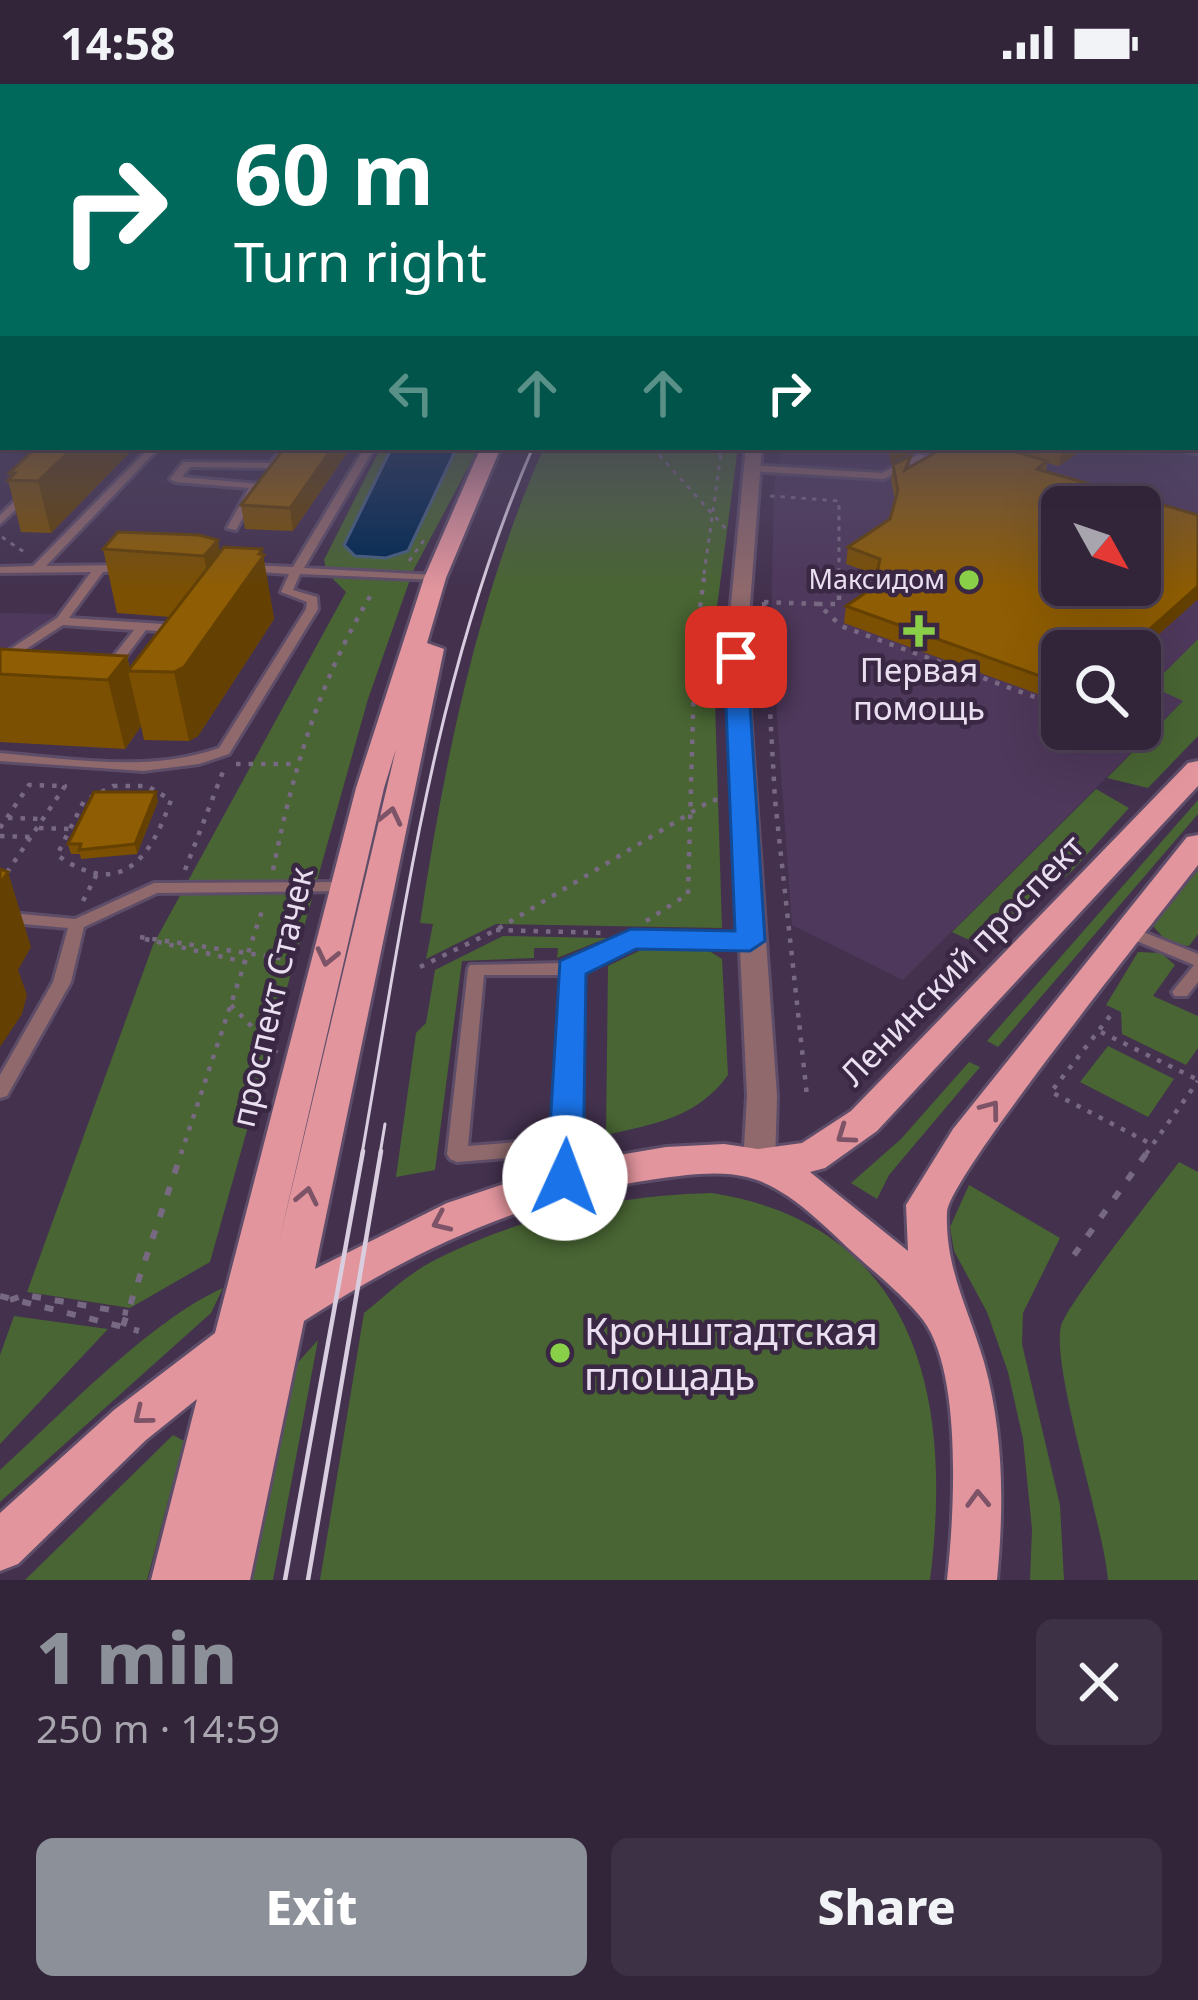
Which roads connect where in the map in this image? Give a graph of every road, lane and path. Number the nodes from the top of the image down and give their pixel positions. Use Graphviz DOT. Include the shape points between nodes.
graph roads {
  1 [pos="152,450"];
  2 [pos="287,450"];
  3 [pos="368,450"];
  4 [pos="490,450"];
  5 [pos="508,450"];
  6 [pos="655,450"];
  7 [pos="721,451"];
  8 [pos="922,456"];
  9 [pos="758,461"];
  10 [pos="47,476"];
  11 [pos="769,495"];
  12 [pos="769,504"];
  13 [pos="712,517"];
  14 [pos="0,520"];
  15 [pos="433,526"];
  16 [pos="232,528"];
  17 [pos="744,533"];
  18 [pos="0,536"];
  19 [pos="140,567"];
  20 [pos="224,567"];
  21 [pos="38,568"];
  22 [pos="0,570"];
  23 [pos="295,572"];
  24 [pos="384,575"];
  25 [pos="96,576"];
  26 [pos="436,578"];
  27 [pos="137,583"];
  28 [pos="765,590"];
  29 [pos="266,591"];
  30 [pos="287,592"];
  31 [pos="764,602"];
  32 [pos="818,604"];
  33 [pos="839,604"];
  34 [pos="61,621"];
  35 [pos="839,624"];
  36 [pos="142,627"];
  37 [pos="183,650"];
  38 [pos="5,666"];
  39 [pos="992,667"];
  40 [pos="980,677"];
  41 [pos="95,688"];
  42 [pos="1041,699"];
  43 [pos="224,752"];
  44 [pos="0,757"];
  45 [pos="234,764"];
  46 [pos="296,764"];
  47 [pos="1198,769"];
  48 [pos="131,790"];
  49 [pos="128,799"];
  50 [pos="716,800"];
  51 [pos="7,818"];
  52 [pos="688,818"];
  53 [pos="44,819"];
  54 [pos="39,828"];
  55 [pos="70,829"];
  56 [pos="0,832"];
  57 [pos="33,837"];
  58 [pos="1198,844"];
  59 [pos="99,870"];
  60 [pos="0,883"];
  61 [pos="343,887"];
  62 [pos="175,888"];
  63 [pos="269,888"];
  64 [pos="0,917"];
  65 [pos="78,917"];
  66 [pos="642,924"];
  67 [pos="1126,930"];
  68 [pos="750,941"];
  69 [pos="246,959"];
  70 [pos="302,961"];
  71 [pos="1198,966"];
  72 [pos="421,967"];
  73 [pos="571,969"];
  74 [pos="1181,992"];
  75 [pos="231,1005"];
  76 [pos="1110,1016"];
  77 [pos="1099,1031"];
  78 [pos="277,1054"];
  79 [pos="1198,1080"];
  80 [pos="0,1091"];
  81 [pos="807,1096"];
  82 [pos="1153,1145"];
  83 [pos="565,1162"];
  84 [pos="759,1164"];
  85 [pos="1074,1255"];
  86 [pos="0,1296"];
  87 [pos="9,1300"];
  88 [pos="284,1311"];
  89 [pos="128,1312"];
  90 [pos="944,1312"];
  91 [pos="123,1326"];
  92 [pos="139,1331"];
  93 [pos="234,1343"];
  94 [pos="0,1546"];
  95 [pos="176,1580"];
  96 [pos="225,1580"];
  97 [pos="972,1580"];
  1 -- 21 [label="lane"];
  2 -- 16 [label="lane" via="273,466 187,464 175,479 256,486"];
  3 -- 23 [label="lane"];
  4 -- 26 [label="main road, проспект Стачек"];
  88 -- 5 [label="main road, one-way" via="410,730 456,578"];
  6 -- 13 [label="path"];
  7 -- 13 [label="path"];
  8 -- 9 [label="lane" via="884,476"];
  9 -- 11 [label="path"];
  9 -- 17 [label="street"];
  10 -- 14 [label="lane"];
  11 -- 12 [label="path"];
  11 -- 33 [label="path" via="839,501"];
  13 -- 17 [label="path" via="722,529"];
  13 -- 52 [label="path" via="695,644"];
  15 -- 24 [label="path" via="405,567"];
  17 -- 68 [label="street" via="736,657"];
  18 -- 21 [label="path"];
  19 -- 25 [label="lane"];
  20 -- 23 [label="lane"];
  21 -- 22 [label="lane"];
  21 -- 25 [label="lane"];
  23 -- 24 [label="lane"];
  23 -- 30 [label="lane"];
  24 -- 26 [label="lane"];
  24 -- 46 [label="path" via="347,629"];
  25 -- 27 [label="lane"];
  25 -- 34 [label="lane"];
  26 -- 61 [label="main road, проспект Стачек"];
  28 -- 31 [label="path"];
  29 -- 30 [label="lane"];
  30 -- 43 [label="lane" via="313,600 312,609"];
  31 -- 32 [label="path"];
  31 -- 81 [label="path" via="775,800"];
  32 -- 33 [label="path"];
  32 -- 35 [label="path"];
  33 -- 35 [label="path"];
  34 -- 36 [label="lane"];
  34 -- 38 [label="lane"];
  35 -- 40 [label="path"];
  36 -- 37 [label="lane" via="197,630"];
  36 -- 41 [label="lane"];
  39 -- 40 [label="path"];
  40 -- 42 [label="path"];
  43 -- 44 [label="lane" via="140,764"];
  43 -- 62 [label="path" via="212,812"];
  45 -- 46 [label="path"];
  46 -- 63 [label="path"];
  47 -- 84 [label="main road, Ленинский проспект, one-way" via="864,1121 811,1157"];
  48 -- 49 [label="path"];
  50 -- 52 [label="path"];
  51 -- 53 [label="path"];
  51 -- 53 [label="path" via="29,785 65,786"];
  51 -- 56 [label="path"];
  52 -- 66 [label="path" via="688,895"];
  52 -- 72 [label="path"];
  53 -- 54 [label="path"];
  54 -- 55 [label="path"];
  54 -- 57 [label="path"];
  55 -- 59 [label="path" via="57,855 74,869"];
  55 -- 59 [label="path" via="84,801 113,786 147,786 171,800 150,854 122,870"];
  56 -- 57 [label="path"];
  57 -- 60 [label="path"];
  58 -- 67 [label="main road"];
  59 -- 65 [label="path"];
  61 -- 63 [label="lane"];
  61 -- 93 [label="main road, проспект Стачек, one-way"];
  62 -- 63 [label="lane"];
  62 -- 65 [label="lane" via="154,888"];
  63 -- 69 [label="path"];
  64 -- 65 [label="lane"];
  65 -- 80 [label="lane" via="62,982"];
  67 -- 71 [label="lane"];
  90 -- 67 [label="main road, one-way" via="926,1257 926,1205 936,1183"];
  68 -- 73 [label="lane" via="631,939"];
  68 -- 84 [label="street"];
  69 -- 69 [label="path" via="160,936 140,937"];
  69 -- 70 [label="path"];
  69 -- 75 [label="path"];
  71 -- 74 [label="lane"];
  73 -- 83 [label="lane"];
  73 -- 83 [label="lane" via="476,969 457,1154"];
  75 -- 78 [label="path"];
  75 -- 89 [label="path"];
  76 -- 77 [label="path"];
  77 -- 79 [label="path"];
  77 -- 82 [label="path" via="1052,1092"];
  79 -- 82 [label="path"];
  82 -- 85 [label="path"];
  83 -- 84 [label="main road"];
  83 -- 88 [label="main road, one-way" via="412,1235"];
  84 -- 90 [label="main road" via="856,1230"];
  86 -- 87 [label="path"];
  87 -- 89 [label="path" via="25,1295"];
  87 -- 91 [label="path"];
  88 -- 93 [label="main road"];
  88 -- 96 [label="main road"];
  89 -- 91 [label="path"];
  97 -- 90 [label="main road, one-way" via="974,1418"];
  91 -- 92 [label="path"];
  93 -- 94 [label="main road, one-way" via="130,1425"];
  93 -- 95 [label="main road, проспект Стачек"];
}
